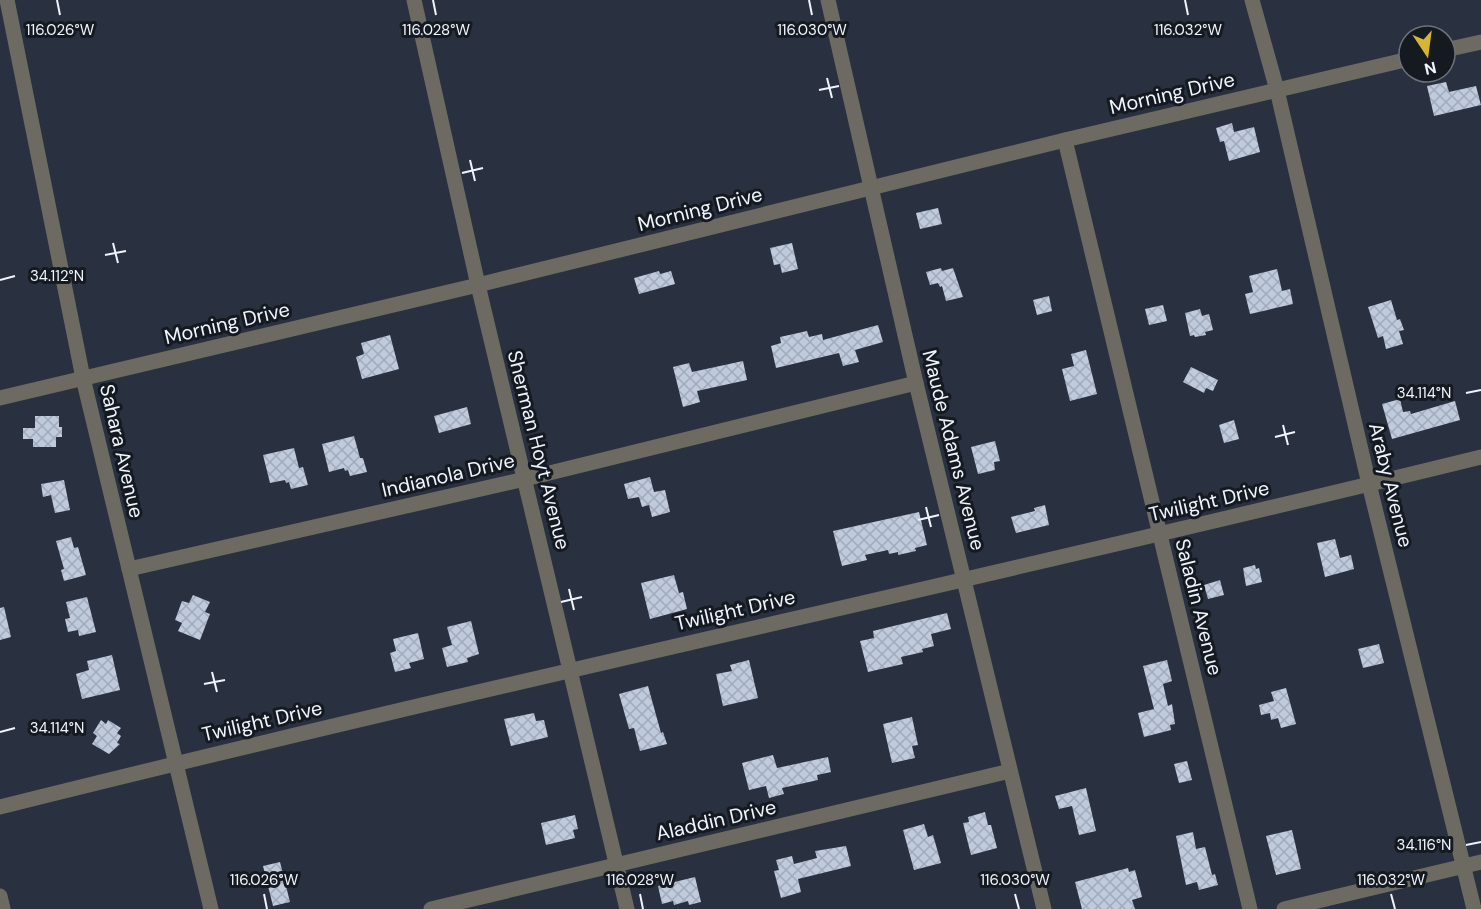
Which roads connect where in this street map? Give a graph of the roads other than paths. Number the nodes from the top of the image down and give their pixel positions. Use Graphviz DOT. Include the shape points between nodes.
graph roads {
  1 [pos="6,0"];
  2 [pos="414,0"];
  3 [pos="828,0"];
  4 [pos="1252,0"];
  5 [pos="1481,42"];
  6 [pos="1457,47"];
  7 [pos="1397,61"];
  8 [pos="1277,90"];
  9 [pos="1065,140"];
  10 [pos="870,188"];
  11 [pos="478,285"];
  12 [pos="83,378"];
  13 [pos="916,383"];
  14 [pos="0,398"];
  15 [pos="1481,457"];
  16 [pos="525,479"];
  17 [pos="1369,484"];
  18 [pos="1160,534"];
  19 [pos="129,569"];
  20 [pos="964,578"];
  21 [pos="571,671"];
  22 [pos="176,763"];
  23 [pos="1010,771"];
  24 [pos="0,807"];
  25 [pos="1481,862"];
  26 [pos="617,865"];
  27 [pos="1464,867"];
  28 [pos="0,896"];
  29 [pos="3,909"];
  30 [pos="211,909"];
  31 [pos="431,909"];
  32 [pos="627,909"];
  33 [pos="1044,909"];
  34 [pos="1250,909"];
  35 [pos="1284,909"];
  36 [pos="1474,909"];
  1 -- 12 [label="street, Sahara Avenue"];
  2 -- 11 [label="street, Sherman Hoyt Avenue"];
  3 -- 10 [label="street, Maude Adams Avenue"];
  4 -- 8 [label="street, Araby Avenue"];
  5 -- 6 [label="street"];
  7 -- 8 [label="street, Morning Drive"];
  8 -- 9 [label="street, Morning Drive"];
  8 -- 17 [label="street, Araby Avenue"];
  9 -- 10 [label="street, Morning Drive"];
  9 -- 18 [label="street, Saladin Avenue"];
  10 -- 11 [label="street, Morning Drive"];
  10 -- 13 [label="street, Maude Adams Avenue"];
  11 -- 12 [label="street, Morning Drive"];
  11 -- 16 [label="street, Sherman Hoyt Avenue"];
  12 -- 14 [label="street, Morning Drive"];
  12 -- 19 [label="street, Sahara Avenue"];
  13 -- 16 [label="street, Indianola Drive"];
  13 -- 20 [label="street, Maude Adams Avenue"];
  15 -- 17 [label="street, Twilight Drive"];
  16 -- 19 [label="street, Indianola Drive"];
  16 -- 21 [label="street, Sherman Hoyt Avenue"];
  17 -- 18 [label="street, Twilight Drive"];
  17 -- 27 [label="street, Araby Avenue"];
  18 -- 20 [label="street, Twilight Drive"];
  18 -- 34 [label="street, Saladin Avenue"];
  19 -- 22 [label="street, Sahara Avenue"];
  20 -- 21 [label="street, Twilight Drive"];
  20 -- 23 [label="street, Maude Adams Avenue"];
  21 -- 22 [label="street, Twilight Drive"];
  21 -- 26 [label="street, Sherman Hoyt Avenue"];
  22 -- 24 [label="street, Twilight Drive"];
  22 -- 30 [label="street, Sahara Avenue"];
  23 -- 26 [label="street, Aladdin Drive"];
  23 -- 33 [label="street, Maude Adams Avenue"];
  25 -- 27 [label="street"];
  26 -- 31 [label="street, Aladdin Drive"];
  26 -- 32 [label="street, Sherman Hoyt Avenue"];
  27 -- 35 [label="street"];
  27 -- 36 [label="street, Araby Avenue"];
  28 -- 29 [label="street"];
}
